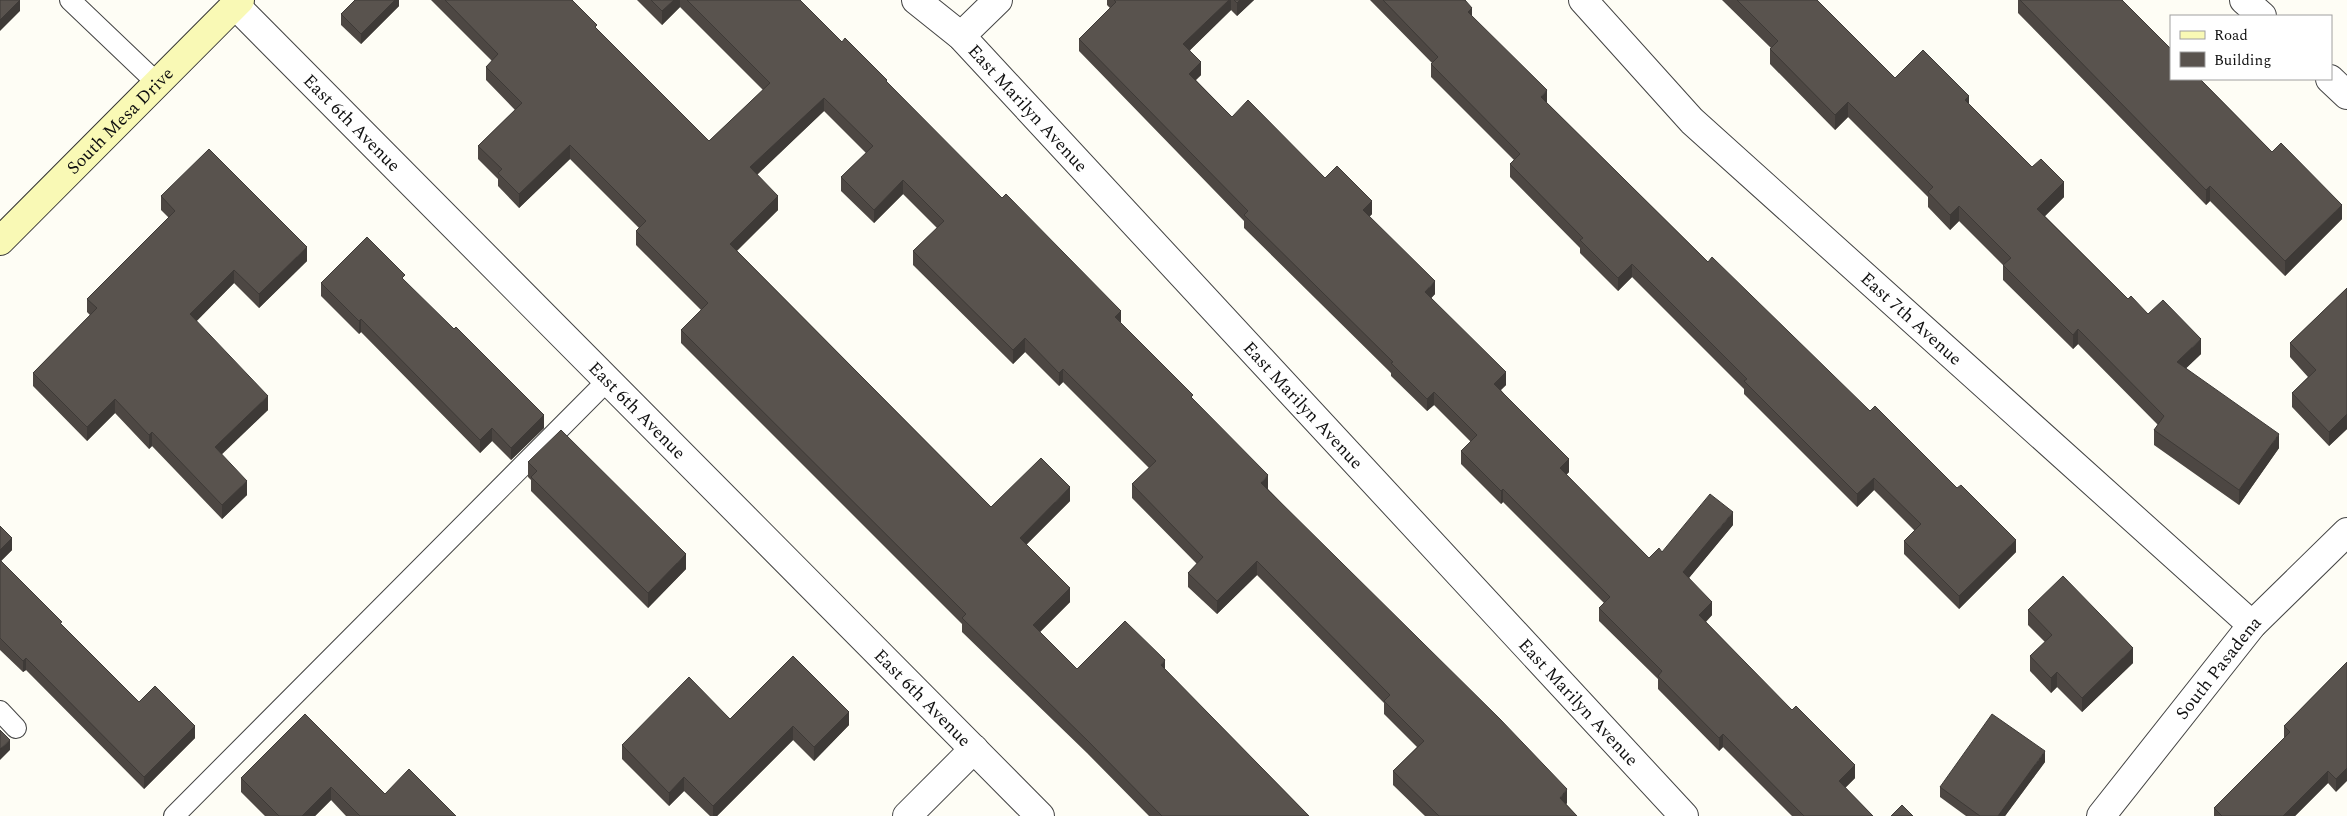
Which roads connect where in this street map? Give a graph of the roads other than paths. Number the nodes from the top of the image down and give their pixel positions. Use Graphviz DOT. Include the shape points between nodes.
graph roads {
  1 [pos="70,0"];
  2 [pos="916,0"];
  3 [pos="998,0"];
  4 [pos="1583,0"];
  5 [pos="2244,0"];
  6 [pos="238,2"];
  7 [pos="2261,15"];
  8 [pos="961,36"];
  9 [pos="2331,80"];
  10 [pos="157,83"];
  11 [pos="2347,95"];
  12 [pos="0,241"];
  13 [pos="608,380"];
  14 [pos="2347,532"];
  15 [pos="2252,625"];
  16 [pos="0,711"];
  17 [pos="16,728"];
  18 [pos="974,749"];
  19 [pos="174,816"];
  20 [pos="907,816"];
  21 [pos="1040,816"];
  22 [pos="1684,816"];
  23 [pos="2101,816"];
  1 -- 10 [label="lane"];
  2 -- 8 [label="street, East Marilyn Avenue"];
  3 -- 8 [label="street"];
  4 -- 15 [label="street, East 7th Avenue" via="1692,121"];
  5 -- 7 [label="street"];
  6 -- 10 [label="main road, South Mesa Drive"];
  6 -- 13 [label="street, East 6th Avenue"];
  8 -- 22 [label="street, East Marilyn Avenue"];
  9 -- 11 [label="street"];
  10 -- 12 [label="main road, South Mesa Drive"];
  13 -- 18 [label="street, East 6th Avenue"];
  13 -- 19 [label="lane"];
  14 -- 15 [label="street, South Pasadena"];
  15 -- 23 [label="street, South Pasadena"];
  16 -- 17 [label="lane"];
  18 -- 20 [label="street"];
  18 -- 21 [label="street, East 6th Avenue"];
}
